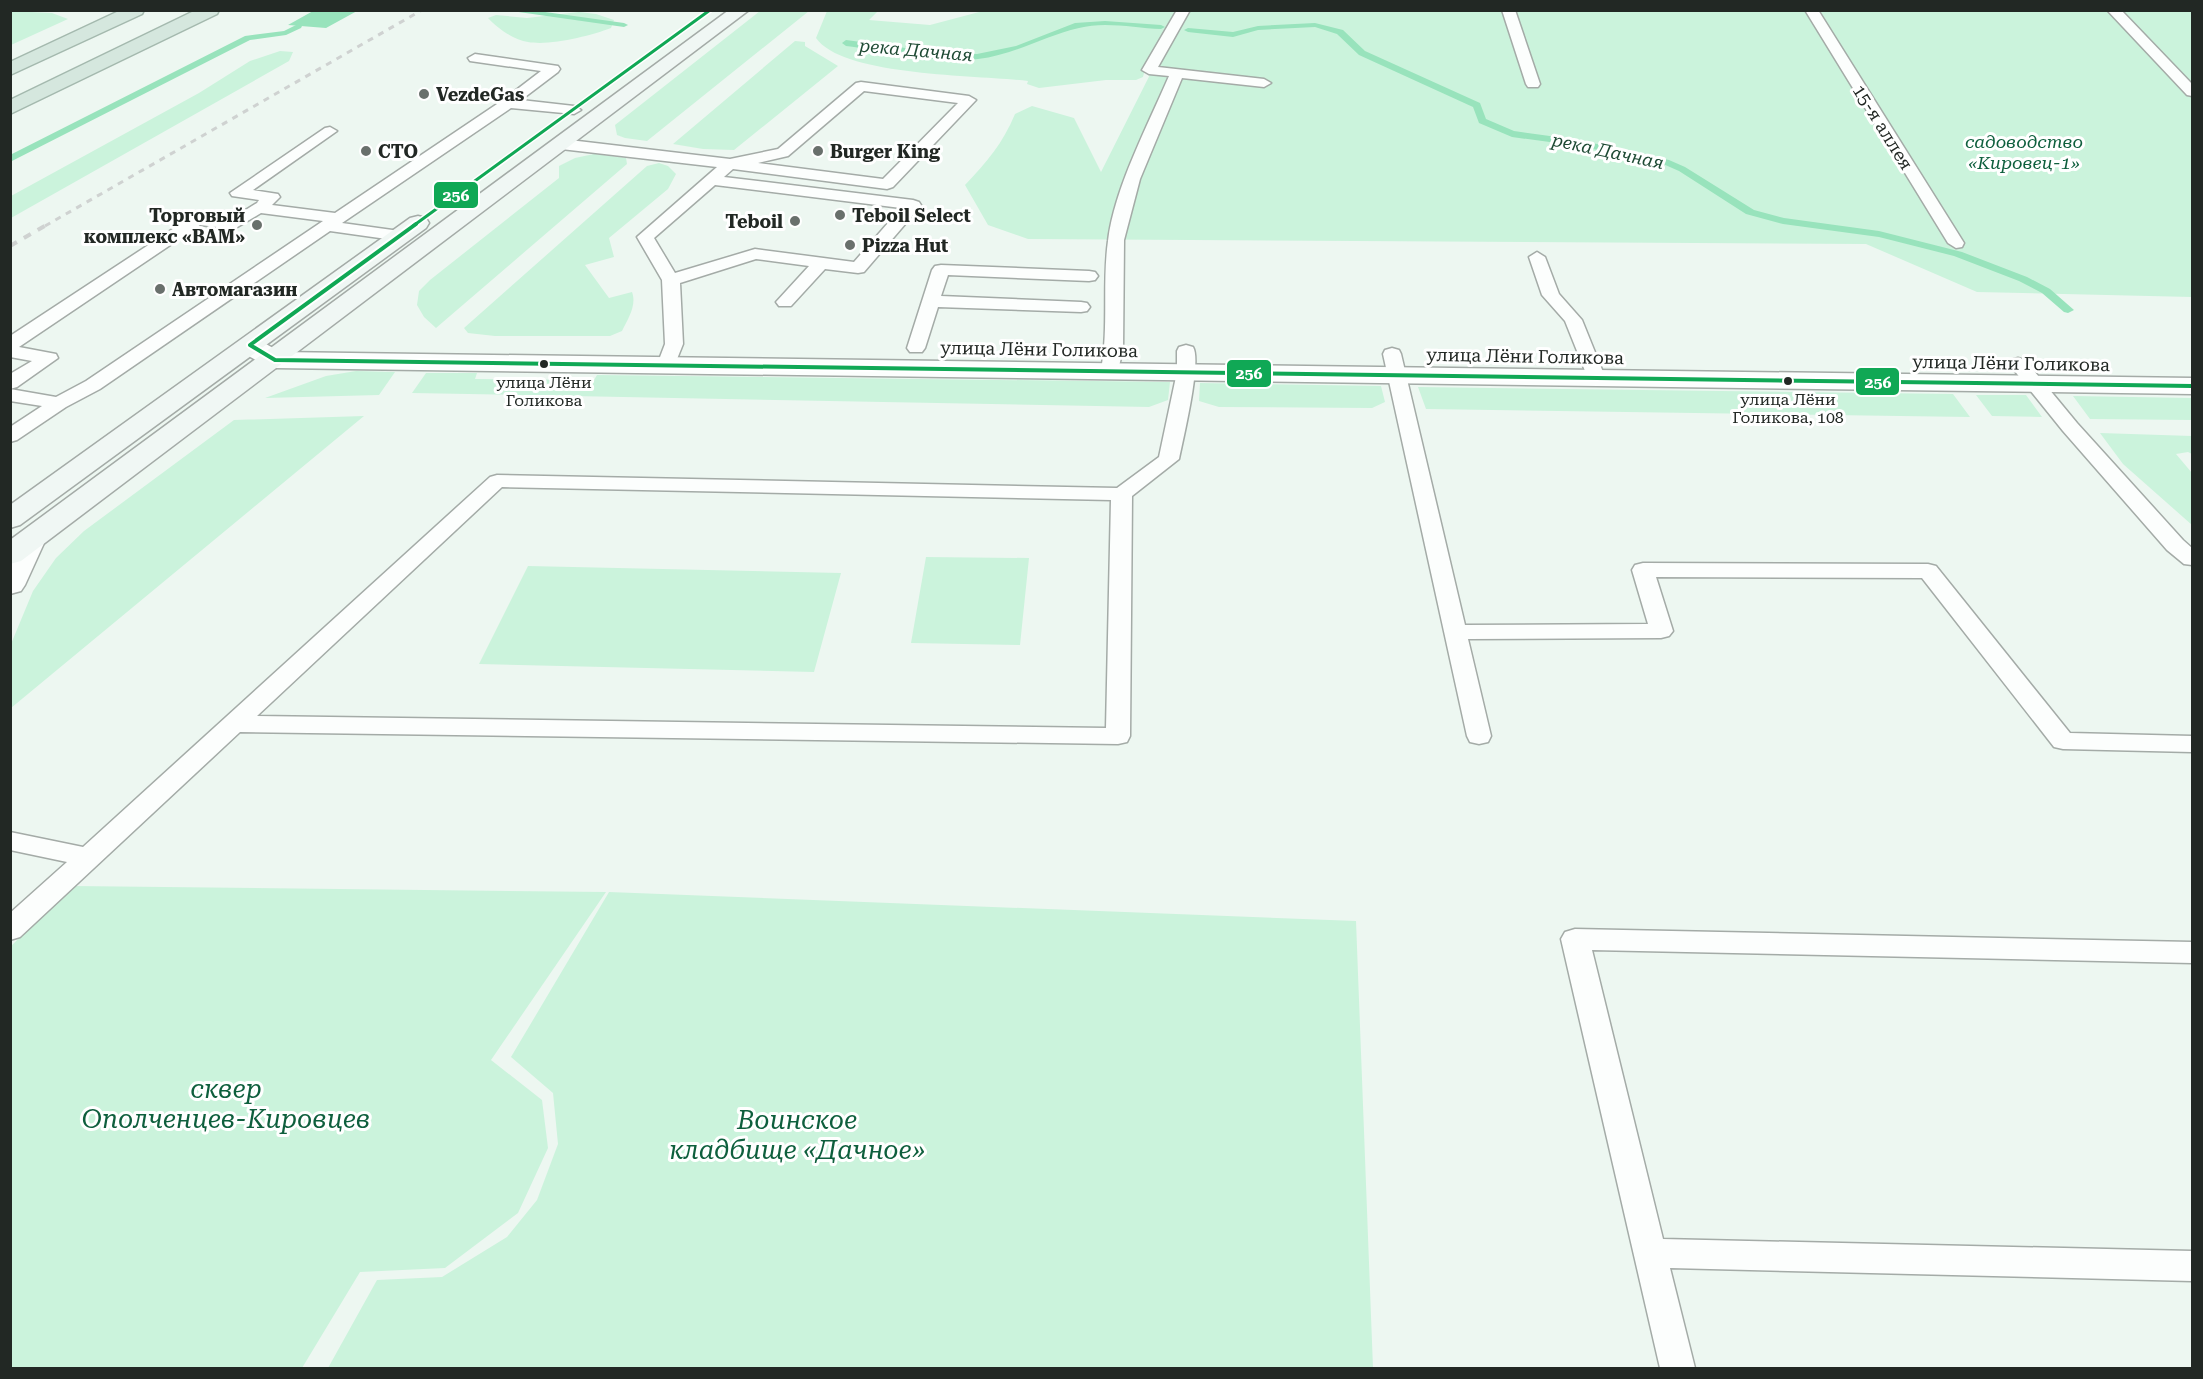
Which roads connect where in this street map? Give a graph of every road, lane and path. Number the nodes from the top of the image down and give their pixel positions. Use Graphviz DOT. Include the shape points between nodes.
graph roads {
  1 [pos="136,10"];
  2 [pos="211,10"];
  3 [pos="711,10"];
  4 [pos="741,10"];
  5 [pos="1184,10"];
  6 [pos="1508,10"];
  7 [pos="1811,10"];
  8 [pos="2113,10"];
  9 [pos="475,58"];
  10 [pos="10,69"];
  11 [pos="1177,73"];
  12 [pos="1264,83"];
  13 [pos="1533,84"];
  14 [pos="2193,92"];
  15 [pos="508,102"];
  16 [pos="10,108"];
  17 [pos="574,110"];
  18 [pos="330,131"];
  19 [pos="561,144"];
  20 [pos="730,164"];
  21 [pos="711,180"];
  22 [pos="258,208"];
  23 [pos="331,222"];
  24 [pos="401,236"];
  25 [pos="772,236"];
  26 [pos="1956,243"];
  27 [pos="755,254"];
  28 [pos="1537,257"];
  29 [pos="821,263"];
  30 [pos="1089,276"];
  31 [pos="671,280"];
  32 [pos="931,301"];
  33 [pos="785,302"];
  34 [pos="1081,307"];
  35 [pos="304,337"];
  36 [pos="10,345"];
  37 [pos="250,345"];
  38 [pos="915,348"];
  39 [pos="10,351"];
  40 [pos="670,354"];
  41 [pos="275,360"];
  42 [pos="1112,360"];
  43 [pos="1186,362"];
  44 [pos="2018,363"];
  45 [pos="1394,365"];
  46 [pos="2193,366"];
  47 [pos="1592,367"];
  48 [pos="10,383"];
  49 [pos="2035,384"];
  50 [pos="2193,386"];
  51 [pos="10,394"];
  52 [pos="59,403"];
  53 [pos="10,436"];
  54 [pos="1122,494"];
  55 [pos="10,519"];
  56 [pos="20,548"];
  57 [pos="2193,559"];
  58 [pos="10,585"];
  59 [pos="1456,632"];
  60 [pos="234,724"];
  61 [pos="1479,736"];
  62 [pos="2193,744"];
  63 [pos="10,841"];
  64 [pos="87,857"];
  65 [pos="10,930"];
  66 [pos="2193,952"];
  67 [pos="1650,1253"];
  68 [pos="2193,1266"];
  69 [pos="1677,1368"];
  1 -- 10 [label="highway"];
  2 -- 16 [label="highway"];
  3 -- 17 [label="main road"];
  4 -- 19 [label="main road"];
  5 -- 11 [label="lane" via="1149,70"];
  6 -- 13 [label="lane"];
  7 -- 26 [label="lane, 15-я аллея"];
  8 -- 14 [label="lane"];
  9 -- 15 [label="lane" via="553,69"];
  11 -- 12 [label="lane"];
  11 -- 42 [label="lane" via="1132,179 1116,240"];
  15 -- 17 [label="lane"];
  15 -- 23 [label="lane"];
  17 -- 24 [label="main road"];
  18 -- 22 [label="lane" via="238,193 272,197"];
  19 -- 20 [label="lane"];
  19 -- 35 [label="main road"];
  20 -- 20 [label="lane" via="887,184 969,100 861,86 783,153"];
  20 -- 21 [label="lane"];
  21 -- 29 [label="lane" via="810,198 913,205 858,267"];
  21 -- 31 [label="lane" via="645,237"];
  22 -- 23 [label="lane"];
  22 -- 36 [label="lane" via="234,224 197,220"];
  23 -- 24 [label="lane"];
  23 -- 52 [label="lane" via="93,385"];
  24 -- 37 [label="main road"];
  25 -- 27 [label="lane"];
  27 -- 29 [label="lane"];
  27 -- 31 [label="lane"];
  28 -- 47 [label="lane" via="1551,295 1573,320"];
  29 -- 33 [label="lane"];
  30 -- 32 [label="lane" via="941,270"];
  31 -- 40 [label="lane"];
  32 -- 34 [label="lane"];
  32 -- 38 [label="lane"];
  35 -- 37 [label="street, улица Лёни Голикова"];
  35 -- 40 [label="street, улица Лёни Голикова"];
  35 -- 41 [label="main road"];
  37 -- 41 [label="street"];
  37 -- 55 [label="main road"];
  38 -- 40 [label="street, улица Лёни Голикова"];
  38 -- 42 [label="street, улица Лёни Голикова"];
  39 -- 48 [label="lane" via="49,358"];
  40 -- 41 [label="street, улица Лёни Голикова"];
  40 -- 42 [label="street, улица Лёни Голикова"];
  41 -- 56 [label="main road"];
  42 -- 43 [label="street, улица Лёни Голикова"];
  43 -- 45 [label="street, улица Лёни Голикова"];
  43 -- 54 [label="lane" via="1169,459"];
  44 -- 46 [label="street, улица Лёни Голикова"];
  44 -- 47 [label="street, улица Лёни Голикова"];
  44 -- 49 [label="lane"];
  45 -- 47 [label="street, улица Лёни Голикова"];
  45 -- 59 [label="lane"];
  47 -- 49 [label="street, улица Лёни Голикова"];
  49 -- 50 [label="street, улица Лёни Голикова"];
  49 -- 57 [label="lane" via="2175,545"];
  51 -- 52 [label="lane"];
  52 -- 53 [label="lane"];
  54 -- 60 [label="lane" via="497,481"];
  54 -- 60 [label="lane" via="1118,736"];
  56 -- 58 [label="street"];
  59 -- 61 [label="lane"];
  59 -- 62 [label="lane" via="1661,631 1643,570 1928,571 2063,741"];
  60 -- 64 [label="lane"];
  63 -- 64 [label="lane"];
  64 -- 65 [label="lane"];
  66 -- 67 [label="lane" via="1575,939"];
  67 -- 68 [label="lane"];
  67 -- 69 [label="lane"];
}
